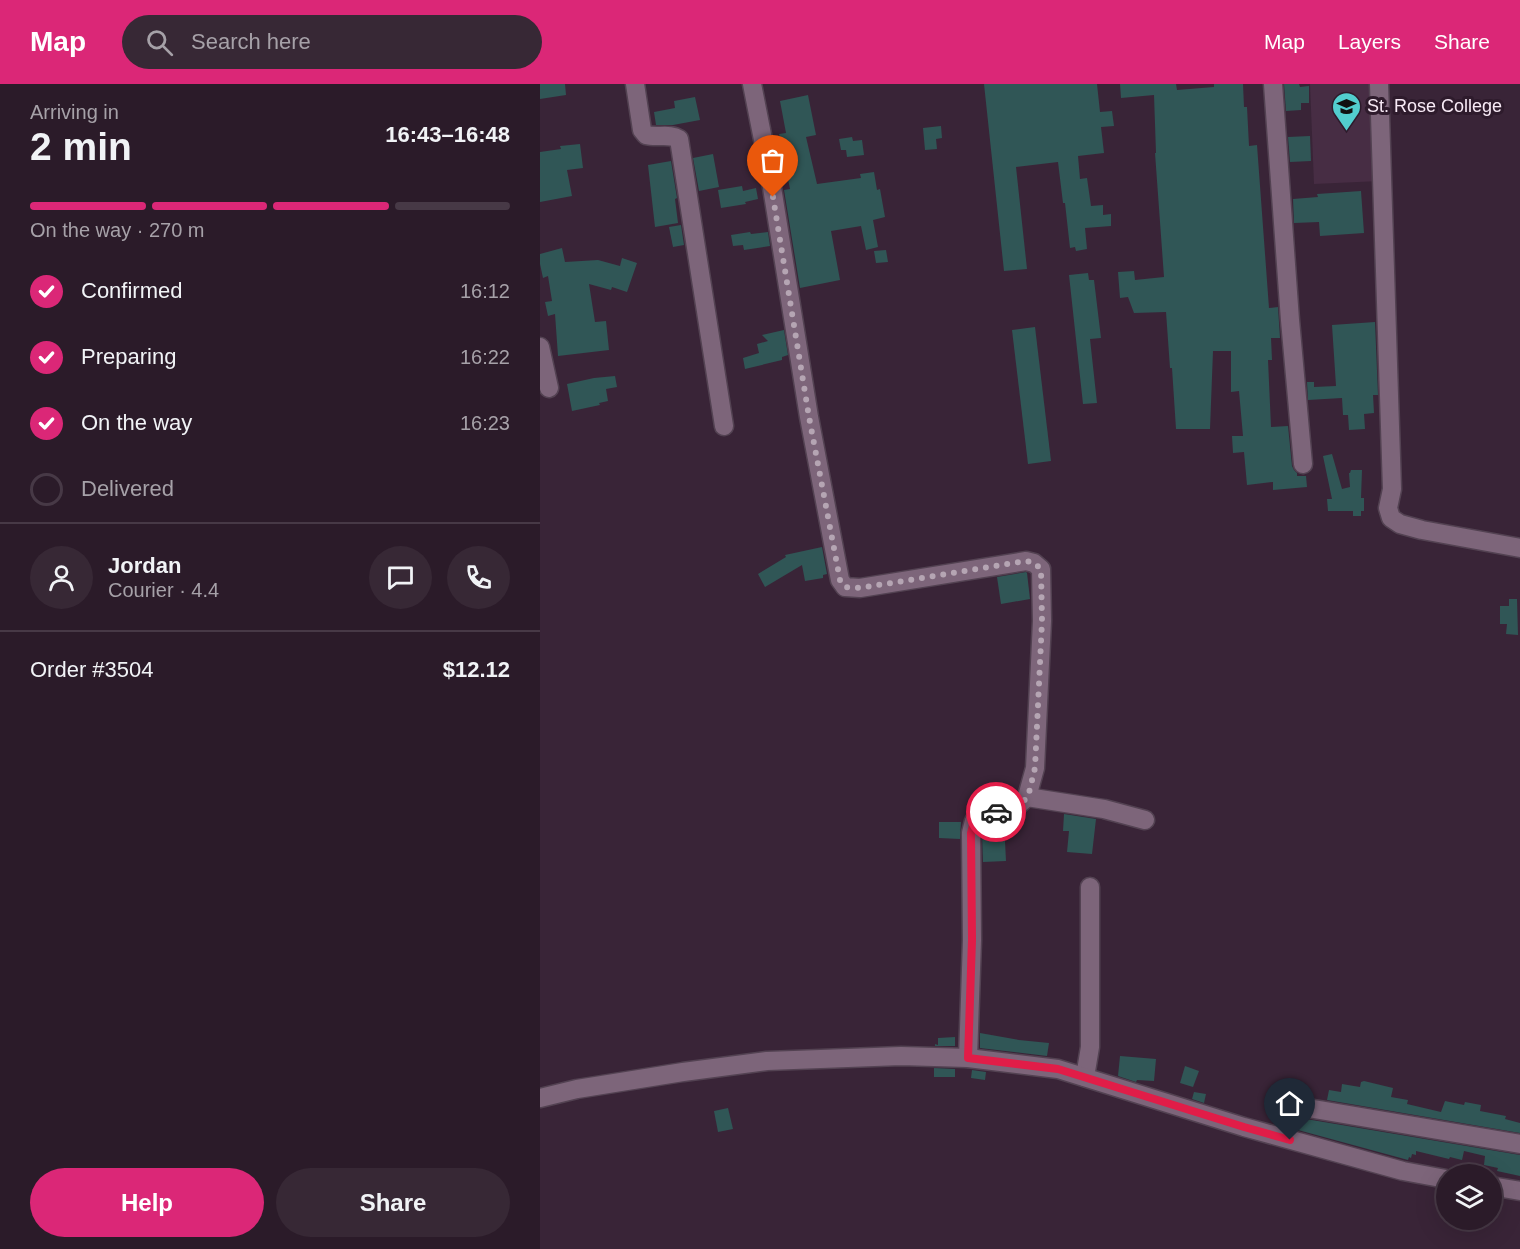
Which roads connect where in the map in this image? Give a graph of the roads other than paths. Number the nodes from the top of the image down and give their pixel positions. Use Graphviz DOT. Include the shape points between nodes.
graph roads {
  1 [pos="636,84"];
  2 [pos="752,84"];
  3 [pos="1273,84"];
  4 [pos="1379,84"];
  5 [pos="540,347"];
  6 [pos="549,388"];
  7 [pos="724,426"];
  8 [pos="1303,464"];
  9 [pos="1520,548"];
  10 [pos="1028,797"];
  11 [pos="1145,820"];
  12 [pos="1090,887"];
  13 [pos="968,1058"];
  14 [pos="1085,1077"];
  15 [pos="540,1098"];
  16 [pos="1302,1107"];
  17 [pos="1520,1144"];
  18 [pos="1436,1177"];
  19 [pos="1502,1188"];
  20 [pos="1520,1191"];
  1 -- 7 [label="street" via="642,130 646,135 679,139"];
  2 -- 10 [label="street" via="840,580 845,587 860,588 1026,561 1041,569 1035,768"];
  3 -- 8 [label="street"];
  4 -- 9 [label="street" via="1391,518 1422,530"];
  5 -- 6 [label="street"];
  10 -- 11 [label="street"];
  10 -- 13 [label="street" via="1015,808 981,816 974,821 971,833"];
  12 -- 14 [label="street" via="1090,1047"];
  13 -- 14 [label="street" via="1058,1069"];
  13 -- 15 [label="street" via="767,1061"];
  14 -- 18 [label="street" via="1244,1127"];
  16 -- 17 [label="street"];
  19 -- 20 [label="street"];
}
